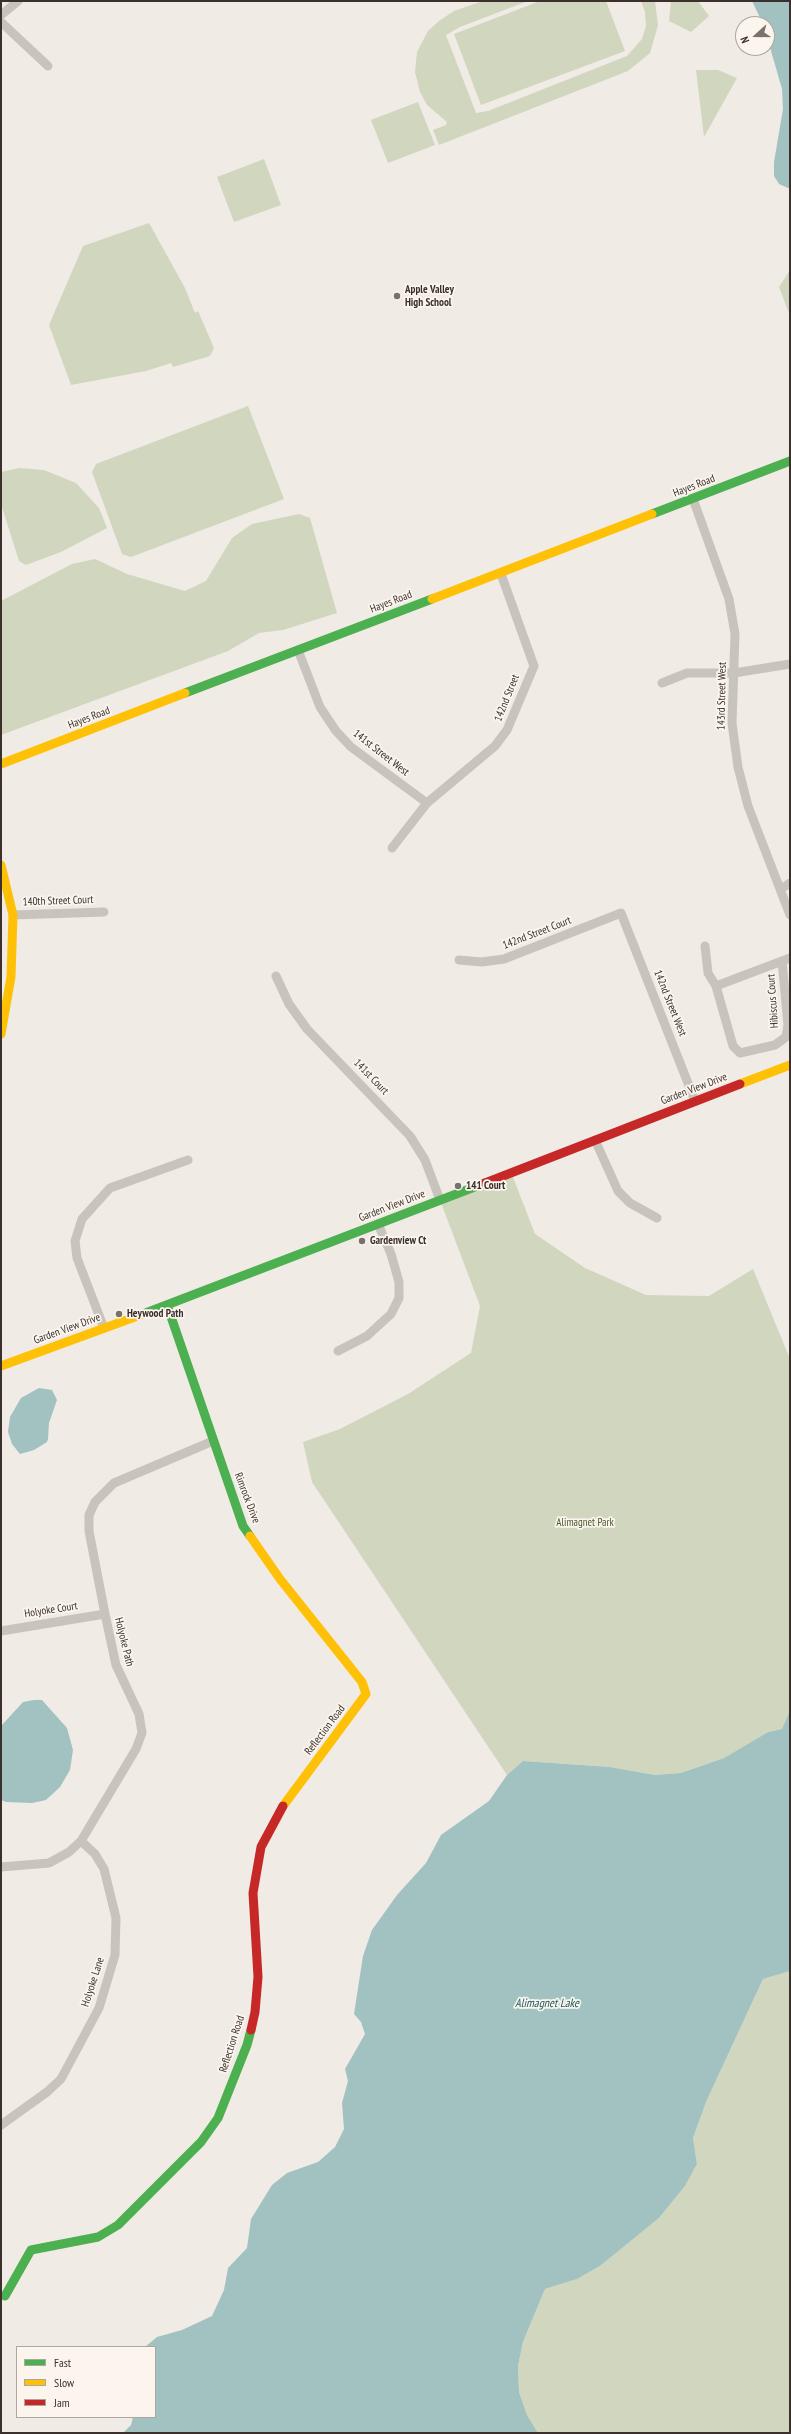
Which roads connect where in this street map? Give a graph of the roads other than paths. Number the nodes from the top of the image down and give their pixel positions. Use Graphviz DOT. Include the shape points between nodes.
graph roads {
  1 [pos="18,1"];
  2 [pos="1,15"];
  3 [pos="1,22"];
  4 [pos="48,66"];
  5 [pos="790,461"];
  6 [pos="693,499"];
  7 [pos="502,574"];
  8 [pos="298,650"];
  9 [pos="790,664"];
  10 [pos="734,673"];
  11 [pos="662,683"];
  12 [pos="1,764"];
  13 [pos="427,803"];
  14 [pos="392,848"];
  15 [pos="1,865"];
  16 [pos="790,883"];
  17 [pos="780,889"];
  18 [pos="104,912"];
  19 [pos="621,913"];
  20 [pos="13,915"];
  21 [pos="790,915"];
  22 [pos="705,946"];
  23 [pos="786,959"];
  24 [pos="459,960"];
  25 [pos="276,976"];
  26 [pos="716,986"];
  27 [pos="1,1034"];
  28 [pos="790,1065"];
  29 [pos="696,1101"];
  30 [pos="595,1140"];
  31 [pos="188,1160"];
  32 [pos="440,1200"];
  33 [pos="657,1218"];
  34 [pos="378,1224"];
  35 [pos="167,1305"];
  36 [pos="104,1328"];
  37 [pos="338,1351"];
  38 [pos="1,1366"];
  39 [pos="213,1441"];
  40 [pos="105,1614"];
  41 [pos="1,1631"];
  42 [pos="366,1694"];
  43 [pos="81,1841"];
  44 [pos="1,1867"];
  45 [pos="1,2125"];
  46 [pos="5,2296"];
  1 -- 2 [label="street"];
  3 -- 4 [label="street"];
  5 -- 6 [label="street, Hayes Road"];
  6 -- 7 [label="street, Hayes Road"];
  6 -- 10 [label="street, 143rd Street West" via="729,599 735,634"];
  7 -- 8 [label="street, Hayes Road"];
  7 -- 13 [label="street, 142nd Street" via="534,666 507,730 495,746"];
  8 -- 12 [label="street, Hayes Road"];
  8 -- 13 [label="street, 141st Street West" via="320,707 336,731 351,747"];
  9 -- 10 [label="street"];
  10 -- 11 [label="street" via="687,673"];
  10 -- 17 [label="street, 143rd Street West" via="732,723 738,768 748,806"];
  13 -- 14 [label="street, 142nd Street"];
  15 -- 20 [label="street"];
  16 -- 17 [label="street"];
  17 -- 21 [label="street, 143rd Street West"];
  18 -- 20 [label="street, 140th Street Court"];
  19 -- 24 [label="street, 142nd Street Court" via="504,959 482,962"];
  19 -- 29 [label="street, 142nd Street West"];
  20 -- 27 [label="street" via="11,977"];
  22 -- 26 [label="street, Hibiscus Court" via="708,974"];
  23 -- 26 [label="street, Hibiscus Court"];
  23 -- 26 [label="street, Hibiscus Court" via="788,1025 786,1037 775,1045 740,1054 733,1046"];
  25 -- 32 [label="street, 141st Court" via="289,1004 307,1029 410,1136 425,1160"];
  28 -- 29 [label="street, Garden View Drive"];
  29 -- 30 [label="street, Garden View Drive"];
  30 -- 32 [label="street, Garden View Drive"];
  30 -- 33 [label="street" via="618,1191 630,1203"];
  31 -- 36 [label="street" via="110,1188 82,1219 75,1241 77,1258"];
  32 -- 34 [label="street, Garden View Drive"];
  34 -- 35 [label="street, Garden View Drive"];
  34 -- 37 [label="street" via="391,1254 399,1298 391,1314 367,1336"];
  35 -- 36 [label="street, Garden View Drive"];
  35 -- 39 [label="street, Rimrock Drive"];
  36 -- 38 [label="street, Garden View Drive"];
  39 -- 40 [label="street, Holyoke Path" via="114,1483 94,1502 89,1515 89,1531"];
  39 -- 42 [label="street, Rimrock Drive" via="243,1526 280,1579 362,1682"];
  40 -- 41 [label="street, Holyoke Court"];
  40 -- 43 [label="street, Holyoke Path" via="116,1665 139,1714 142,1733 136,1749"];
  42 -- 46 [label="street, Reflection Road" via="280,1810 261,1847 253,1893 258,1977 256,2012 247,2045 218,2118 201,2142 118,2224 98,2237 31,2250"];
  43 -- 44 [label="street, Holyoke Path" via="69,1852 49,1863"];
  43 -- 45 [label="street, Holyoke Lane" via="95,1854 104,1869 116,1918 115,1955 99,2008 61,2079"];
}
